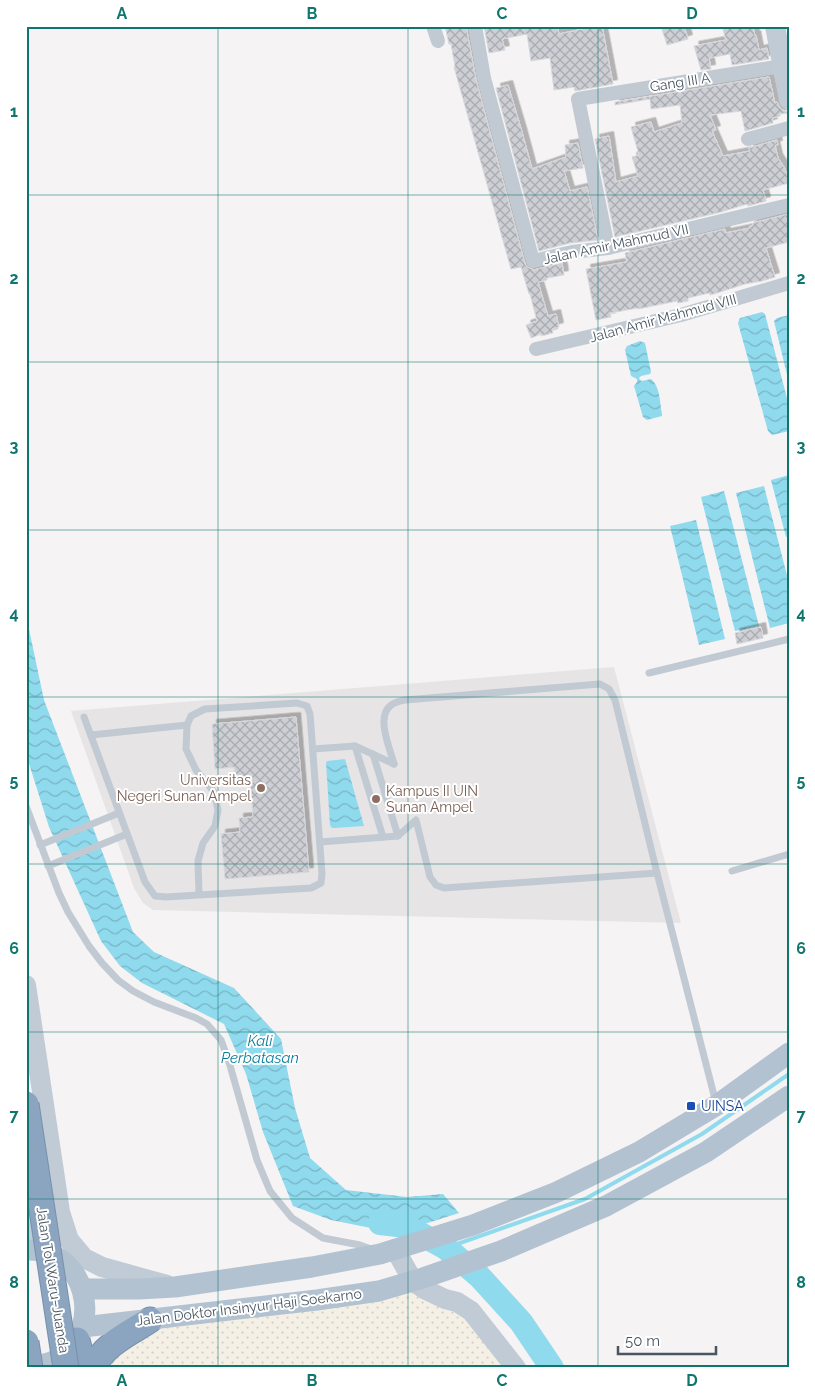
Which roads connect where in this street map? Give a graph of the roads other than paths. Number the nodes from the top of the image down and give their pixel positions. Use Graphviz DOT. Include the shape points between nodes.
graph roads {
  1 [pos="433,26"];
  2 [pos="475,26"];
  3 [pos="776,26"];
  4 [pos="438,41"];
  5 [pos="786,82"];
  6 [pos="789,128"];
  7 [pos="748,139"];
  8 [pos="789,205"];
  9 [pos="608,248"];
  10 [pos="789,283"];
  11 [pos="536,349"];
  12 [pos="789,639"];
  13 [pos="649,673"];
  14 [pos="84,717"];
  15 [pos="187,725"];
  16 [pos="90,735"];
  17 [pos="355,746"];
  18 [pos="313,749"];
  19 [pos="373,754"];
  20 [pos="26,806"];
  21 [pos="120,813"];
  22 [pos="127,834"];
  23 [pos="398,836"];
  24 [pos="383,837"];
  25 [pos="320,842"];
  26 [pos="40,845"];
  27 [pos="789,854"];
  28 [pos="48,866"];
  29 [pos="732,871"];
  30 [pos="657,873"];
  31 [pos="199,895"];
  32 [pos="26,985"];
  33 [pos="789,1053"];
  34 [pos="789,1096"];
  35 [pos="26,1104"];
  36 [pos="717,1105"];
  37 [pos="26,1207"];
  38 [pos="393,1249"];
  39 [pos="29,1250"];
  40 [pos="418,1279"];
  41 [pos="176,1287"];
  42 [pos="82,1289"];
  43 [pos="139,1289"];
  44 [pos="144,1321"];
  45 [pos="80,1334"];
  46 [pos="26,1342"];
  47 [pos="26,1367"];
  48 [pos="30,1368"];
  49 [pos="66,1368"];
  50 [pos="84,1368"];
  51 [pos="93,1368"];
  52 [pos="516,1368"];
  1 -- 4 [label="street"];
  2 -- 9 [label="street, Jalan Amir Mahmud VII" via="484,78 533,261"];
  3 -- 5 [label="main road"];
  5 -- 9 [label="street, Gang III A" via="578,99"];
  6 -- 7 [label="street"];
  8 -- 9 [label="street, Jalan Amir Mahmud VII"];
  10 -- 11 [label="street, Jalan Amir Mahmud VIII" via="681,315"];
  12 -- 13 [label="lane"];
  14 -- 16 [label="lane"];
  15 -- 16 [label="lane"];
  15 -- 18 [label="lane" via="191,716 205,709 297,703 308,706"];
  15 -- 31 [label="lane" via="186,749 196,770 214,792 218,810 215,826 203,843 198,861"];
  16 -- 21 [label="lane"];
  17 -- 18 [label="lane"];
  17 -- 19 [label="lane"];
  17 -- 24 [label="lane"];
  18 -- 25 [label="lane"];
  19 -- 23 [label="lane"];
  19 -- 30 [label="lane" via="394,764 383,722 385,711 391,704 405,700 600,684 609,689 615,700"];
  20 -- 26 [label="lane"];
  21 -- 22 [label="lane"];
  21 -- 26 [label="lane"];
  22 -- 28 [label="lane"];
  22 -- 31 [label="lane" via="145,882 155,896"];
  23 -- 24 [label="lane"];
  23 -- 30 [label="lane" via="416,820 430,877 436,885 444,888"];
  24 -- 25 [label="lane"];
  25 -- 31 [label="lane" via="322,874 320,883 311,888"];
  26 -- 28 [label="lane"];
  27 -- 29 [label="lane"];
  28 -- 38 [label="lane" via="68,912 89,946 118,980 154,1002 207,1024 218,1036 229,1062 257,1160 270,1191 292,1218 323,1238 370,1248"];
  30 -- 36 [label="lane"];
  32 -- 41 [label="main road" via="60,1212 69,1240 84,1258 102,1268"];
  33 -- 36 [label="main road, Jalan Doktor Insinyur Haji Soekarno"];
  34 -- 40 [label="main road, Jalan Doktor Insinyur Haji Soekarno" via="706,1152 614,1202 501,1251"];
  35 -- 49 [label="highway, Jalan Tol Waru–Juanda, bridge"];
  36 -- 38 [label="main road, Jalan Doktor Insinyur Haji Soekarno" via="639,1152 557,1192 473,1225"];
  37 -- 39 [label="main road"];
  38 -- 40 [label="main road"];
  38 -- 41 [label="main road, Jalan Doktor Insinyur Haji Soekarno" via="312,1267"];
  39 -- 42 [label="main road" via="46,1253 63,1262 77,1277"];
  40 -- 44 [label="main road, Jalan Doktor Insinyur Haji Soekarno" via="379,1291"];
  40 -- 52 [label="main road" via="424,1289 471,1311"];
  41 -- 43 [label="main road, Jalan Doktor Insinyur Haji Soekarno"];
  42 -- 43 [label="main road, Jalan Doktor Insinyur Haji Soekarno"];
  42 -- 45 [label="main road" via="86,1308"];
  43 -- 44 [label="main road" via="129,1299 129,1312 132,1317"];
  44 -- 45 [label="main road, Jalan Doktor Insinyur Haji Soekarno"];
  44 -- 51 [label="highway" via="110,1346"];
  45 -- 47 [label="main road" via="67,1352 55,1361"];
  45 -- 50 [label="highway"];
  46 -- 48 [label="highway, bridge"];
}
